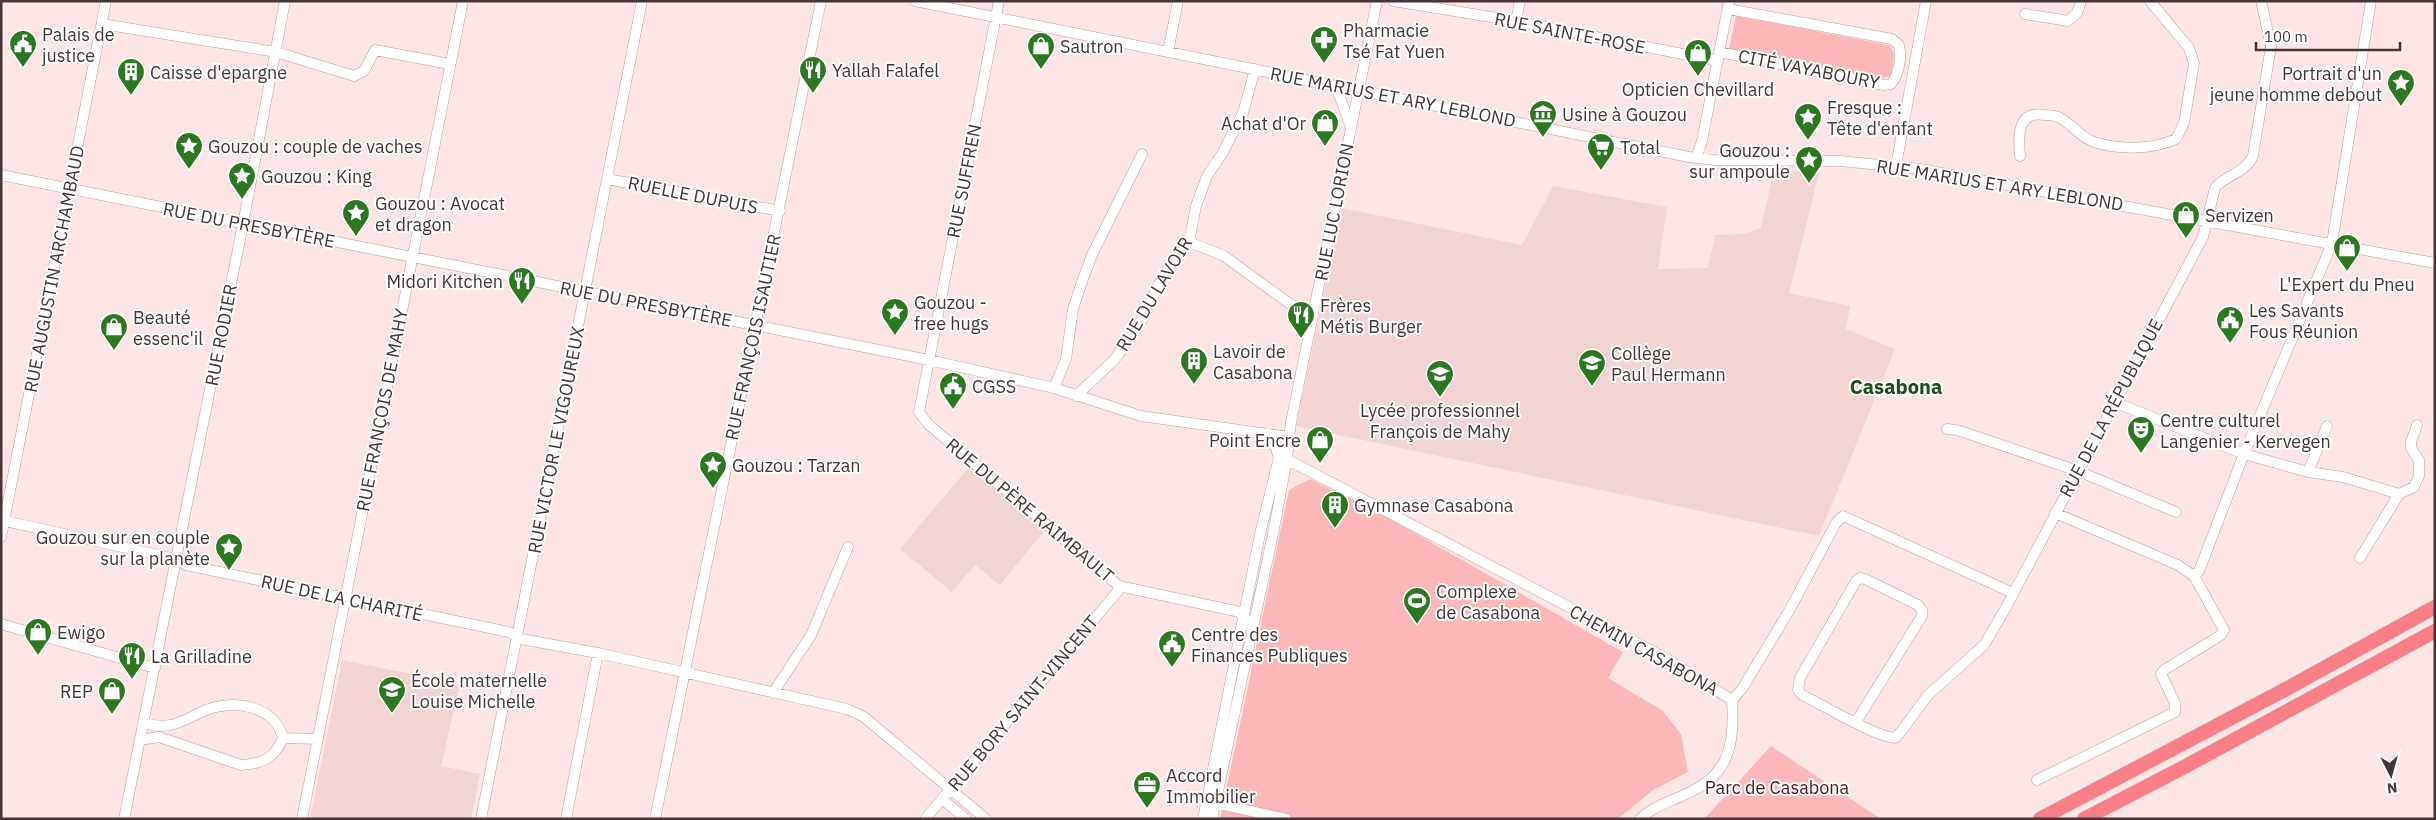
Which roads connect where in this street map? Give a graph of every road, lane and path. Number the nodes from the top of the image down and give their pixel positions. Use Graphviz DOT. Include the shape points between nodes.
graph roads {
  1 [pos="106,1"];
  2 [pos="286,1"];
  3 [pos="462,1"];
  4 [pos="642,1"];
  5 [pos="821,1"];
  6 [pos="915,1"];
  7 [pos="998,1"];
  8 [pos="1178,1"];
  9 [pos="1377,1"];
  10 [pos="1393,1"];
  11 [pos="1520,1"];
  12 [pos="1926,1"];
  13 [pos="2081,1"];
  14 [pos="2150,1"];
  15 [pos="2261,1"];
  16 [pos="2371,1"];
  17 [pos="1729,5"];
  18 [pos="2025,14"];
  19 [pos="995,17"];
  20 [pos="1516,21"];
  21 [pos="102,24"];
  22 [pos="276,52"];
  23 [pos="1168,52"];
  24 [pos="1718,57"];
  25 [pos="450,64"];
  26 [pos="1255,69"];
  27 [pos="1336,86"];
  28 [pos="1360,90"];
  29 [pos="1350,126"];
  30 [pos="1142,154"];
  31 [pos="2020,156"];
  32 [pos="1696,158"];
  33 [pos="1896,166"];
  34 [pos="1,176"];
  35 [pos="607,179"];
  36 [pos="70,190"];
  37 [pos="780,211"];
  38 [pos="2208,222"];
  39 [pos="243,224"];
  40 [pos="1189,242"];
  41 [pos="2332,243"];
  42 [pos="412,258"];
  43 [pos="2435,263"];
  44 [pos="585,293"];
  45 [pos="1312,320"];
  46 [pos="756,326"];
  47 [pos="929,360"];
  48 [pos="1054,388"];
  49 [pos="1076,396"];
  50 [pos="2114,402"];
  51 [pos="2417,425"];
  52 [pos="2327,426"];
  53 [pos="1947,429"];
  54 [pos="1263,432"];
  55 [pos="1287,437"];
  56 [pos="2244,454"];
  57 [pos="1283,458"];
  58 [pos="2078,470"];
  59 [pos="2308,472"];
  60 [pos="2399,494"];
  61 [pos="2176,512"];
  62 [pos="2055,514"];
  63 [pos="3,521"];
  64 [pos="1,537"];
  65 [pos="848,547"];
  66 [pos="2360,558"];
  67 [pos="176,559"];
  68 [pos="2194,576"];
  69 [pos="1119,586"];
  70 [pos="2013,593"];
  71 [pos="345,600"];
  72 [pos="2435,607"];
  73 [pos="1244,616"];
  74 [pos="1,624"];
  75 [pos="1251,628"];
  76 [pos="2435,631"];
  77 [pos="517,636"];
  78 [pos="598,654"];
  79 [pos="155,668"];
  80 [pos="683,672"];
  81 [pos="773,692"];
  82 [pos="1732,700"];
  83 [pos="182,721"];
  84 [pos="1856,722"];
  85 [pos="143,723"];
  86 [pos="283,738"];
  87 [pos="318,739"];
  88 [pos="140,740"];
  89 [pos="177,743"];
  90 [pos="2037,780"];
  91 [pos="950,789"];
  92 [pos="942,799"];
  93 [pos="1212,802"];
  94 [pos="124,819"];
  95 [pos="302,819"];
  96 [pos="481,819"];
  97 [pos="566,819"];
  98 [pos="655,819"];
  99 [pos="924,819"];
  100 [pos="966,819"];
  101 [pos="986,819"];
  102 [pos="1203,819"];
  103 [pos="1212,819"];
  104 [pos="1286,819"];
  105 [pos="1640,819"];
  106 [pos="2040,819"];
  107 [pos="2084,819"];
  1 -- 21 [label="street, RUE AUGUSTIN ARCHAMBAUD"];
  2 -- 22 [label="street, RUE RODIER"];
  3 -- 25 [label="street, RUE FRANÇOIS DE MAHY"];
  4 -- 35 [label="street, RUE VICTOR LE VIGOUREUX"];
  5 -- 37 [label="street, RUE FRANÇOIS ISAUTIER"];
  6 -- 19 [label="street, RUE MARIUS ET ARY LEBLOND"];
  7 -- 19 [label="street, RUE SUFFREN"];
  8 -- 23 [label="street"];
  9 -- 28 [label="street, RUE LUC LORION"];
  10 -- 20 [label="street, RUE SAINTE-ROSE"];
  11 -- 20 [label="street"];
  12 -- 33 [label="street"];
  13 -- 18 [label="street" via="2077,13 2068,21"];
  14 -- 31 [label="street" via="2189,48 2194,62 2184,123 2176,139 2136,149 2092,142 2059,117 2035,113 2023,121 2018,147"];
  15 -- 38 [label="street, RUE DE LA RÉPUBLIQUE" via="2271,46 2253,156 2244,170 2215,188"];
  16 -- 41 [label="street"];
  17 -- 24 [label="street"];
  17 -- 24 [label="street, CITÉ VAYABOURY" via="1892,39 1899,45 1901,53 1897,77 1891,84 1884,85"];
  19 -- 23 [label="street, RUE MARIUS ET ARY LEBLOND"];
  19 -- 47 [label="street, RUE SUFFREN"];
  20 -- 24 [label="street, RUE SAINTE-ROSE"];
  21 -- 22 [label="street"];
  21 -- 36 [label="street, RUE AUGUSTIN ARCHAMBAUD"];
  22 -- 25 [label="street" via="354,76 364,71 375,50"];
  22 -- 39 [label="street, RUE RODIER"];
  23 -- 26 [label="street, RUE MARIUS ET ARY LEBLOND"];
  24 -- 32 [label="street"];
  25 -- 42 [label="street, RUE FRANÇOIS DE MAHY"];
  26 -- 27 [label="street, RUE MARIUS ET ARY LEBLOND"];
  26 -- 40 [label="street, RUE DU LAVOIR" via="1243,113 1207,176 1196,206"];
  27 -- 28 [label="street, RUE MARIUS ET ARY LEBLOND"];
  27 -- 29 [label="street" via="1346,107"];
  28 -- 29 [label="street, RUE LUC LORION"];
  28 -- 32 [label="street, RUE MARIUS ET ARY LEBLOND"];
  29 -- 45 [label="street, RUE LUC LORION"];
  30 -- 48 [label="street" via="1092,255 1073,309 1066,359"];
  32 -- 33 [label="street, RUE MARIUS ET ARY LEBLOND" via="1840,160"];
  33 -- 38 [label="street, RUE MARIUS ET ARY LEBLOND" via="2012,184"];
  34 -- 36 [label="street, RUE DU PRESBYTÈRE"];
  35 -- 37 [label="street, RUELLE DUPUIS"];
  35 -- 44 [label="street, RUE VICTOR LE VIGOUREUX"];
  36 -- 39 [label="street, RUE DU PRESBYTÈRE"];
  36 -- 63 [label="street, RUE AUGUSTIN ARCHAMBAUD"];
  37 -- 46 [label="street, RUE FRANÇOIS ISAUTIER"];
  38 -- 41 [label="street, RUE MARIUS ET ARY LEBLOND"];
  38 -- 50 [label="street, RUE DE LA RÉPUBLIQUE" via="2203,237"];
  39 -- 42 [label="street, RUE DU PRESBYTÈRE"];
  39 -- 67 [label="street, RUE RODIER"];
  40 -- 45 [label="street" via="1224,256"];
  40 -- 49 [label="street, RUE DU LAVOIR" via="1162,277 1129,340 1114,360"];
  41 -- 43 [label="street, RUE MARIUS ET ARY LEBLOND"];
  41 -- 56 [label="street"];
  42 -- 44 [label="street, RUE DU PRESBYTÈRE"];
  42 -- 71 [label="street, RUE FRANÇOIS DE MAHY"];
  44 -- 46 [label="street, RUE DU PRESBYTÈRE"];
  44 -- 77 [label="street, RUE VICTOR LE VIGOUREUX"];
  45 -- 55 [label="street, RUE LUC LORION"];
  46 -- 47 [label="street, RUE DU PRESBYTÈRE"];
  46 -- 80 [label="street, RUE FRANÇOIS ISAUTIER"];
  47 -- 48 [label="street, RUE DU PRESBYTÈRE"];
  47 -- 69 [label="street, RUE DU PÈRE RAIMBAULT" via="919,412 928,424"];
  48 -- 49 [label="street, RUE DU PRESBYTÈRE"];
  49 -- 54 [label="street, RUE DU PRESBYTÈRE" via="1141,416"];
  50 -- 56 [label="street"];
  50 -- 58 [label="street, RUE DE LA RÉPUBLIQUE"];
  51 -- 60 [label="street" via="2411,448 2418,460 2419,476 2414,488"];
  52 -- 59 [label="street"];
  53 -- 58 [label="street"];
  54 -- 55 [label="street, RUE DU PRESBYTÈRE"];
  54 -- 57 [label="street"];
  55 -- 57 [label="street, RUE LUC LORION"];
  56 -- 59 [label="street"];
  56 -- 68 [label="street" via="2199,571"];
  57 -- 73 [label="street, RUE LUC LORION" via="1260,534"];
  57 -- 75 [label="street, RUE LUC LORION"];
  57 -- 82 [label="street, CHEMIN CASABONA" via="1427,530 1667,659"];
  58 -- 61 [label="street"];
  58 -- 62 [label="street, RUE DE LA RÉPUBLIQUE"];
  59 -- 60 [label="street" via="2343,476"];
  60 -- 66 [label="street"];
  62 -- 68 [label="street" via="2178,565"];
  62 -- 70 [label="street, RUE DE LA RÉPUBLIQUE"];
  63 -- 64 [label="street, RUE AUGUSTIN ARCHAMBAUD"];
  63 -- 67 [label="street, RUE DE LA CHARITÉ"];
  65 -- 81 [label="street" via="811,635"];
  67 -- 71 [label="street, RUE DE LA CHARITÉ" via="186,565"];
  67 -- 79 [label="street, RUE RODIER"];
  68 -- 90 [label="street" via="2224,630 2161,674 2175,703 2175,712"];
  69 -- 73 [label="street, RUE DU PÈRE RAIMBAULT"];
  69 -- 91 [label="street, RUE BORY SAINT-VINCENT"];
  70 -- 82 [label="street, CHEMIN CASABONA" via="1843,516 1836,523 1742,689"];
  70 -- 84 [label="street, RUE DE LA RÉPUBLIQUE" via="1984,645 1928,695 1895,738"];
  71 -- 77 [label="street, RUE DE LA CHARITÉ"];
  71 -- 87 [label="street, RUE FRANÇOIS DE MAHY"];
  72 -- 106 [label="highway"];
  73 -- 75 [label="street"];
  73 -- 93 [label="street, RUE LUC LORION"];
  74 -- 79 [label="street"];
  75 -- 93 [label="street, RUE LUC LORION"];
  76 -- 107 [label="highway"];
  77 -- 78 [label="street, RUE DE LA CHARITÉ"];
  77 -- 96 [label="street, RUE VICTOR LE VIGOUREUX"];
  78 -- 80 [label="street, RUE DE LA CHARITÉ"];
  78 -- 97 [label="street"];
  79 -- 85 [label="street"];
  80 -- 81 [label="street, RUE DE LA CHARITÉ"];
  80 -- 98 [label="street, RUE FRANÇOIS ISAUTIER"];
  81 -- 91 [label="street, RUE DE LA CHARITÉ" via="847,709 864,717"];
  82 -- 105 [label="street" via="1731,747 1716,774 1695,791 1661,805"];
  83 -- 85 [label="street" via="170,725"];
  83 -- 86 [label="street" via="224,706 252,707 268,714 276,722"];
  83 -- 89 [label="street" via="175,734"];
  84 -- 84 [label="street" via="1802,695 1797,684 1860,578 1918,605 1922,616"];
  85 -- 88 [label="street"];
  86 -- 87 [label="street"];
  86 -- 89 [label="street" via="272,757 252,765 224,761"];
  87 -- 95 [label="street, RUE FRANÇOIS DE MAHY"];
  88 -- 89 [label="street" via="160,737"];
  88 -- 94 [label="street"];
  91 -- 92 [label="street, RUE BORY SAINT-VINCENT"];
  91 -- 101 [label="street, RUE DE LA CHARITÉ"];
  92 -- 99 [label="street, RUE BORY SAINT-VINCENT"];
  92 -- 100 [label="street"];
  93 -- 102 [label="street, RUE LUC LORION"];
  93 -- 103 [label="street, RUE LUC LORION"];
  93 -- 104 [label="street"];
}
